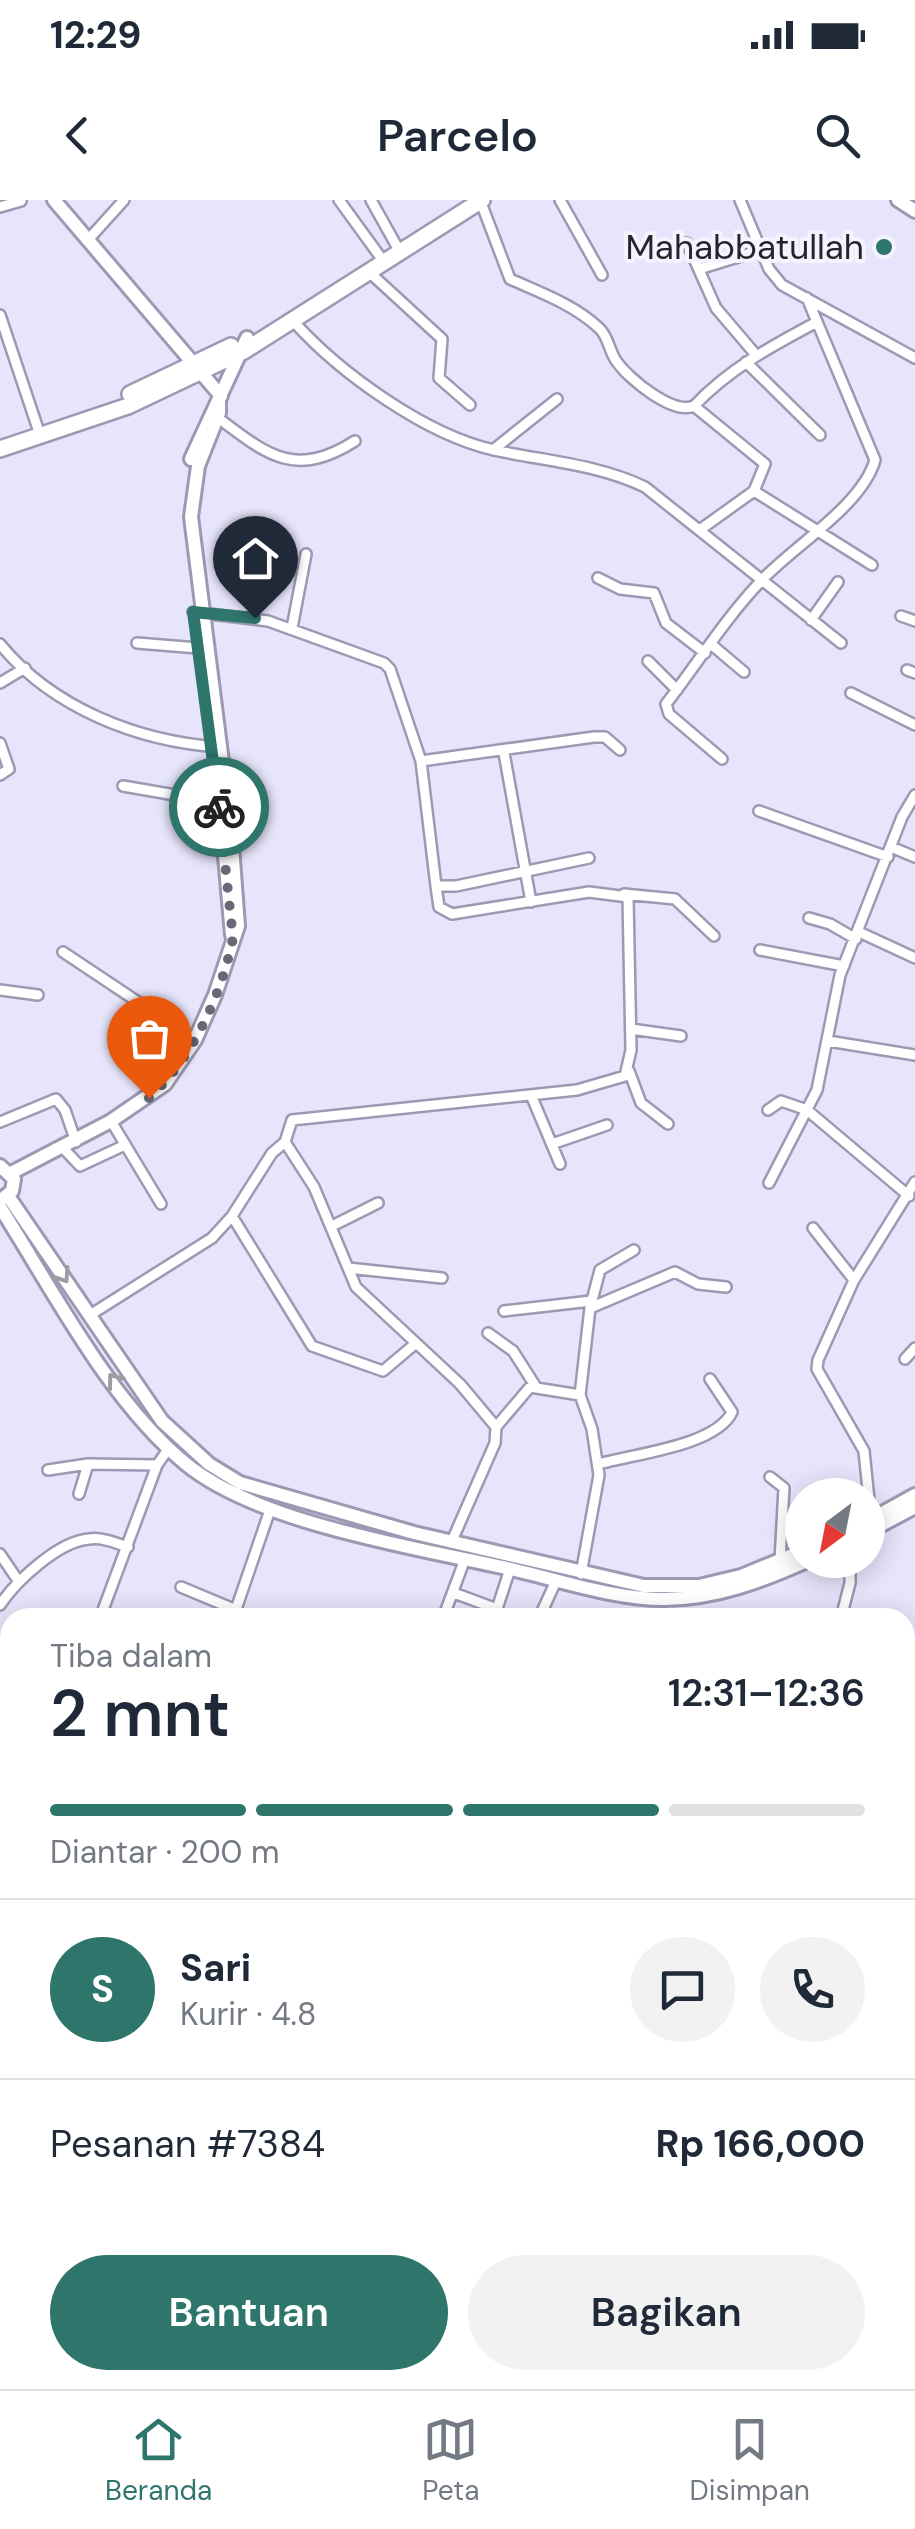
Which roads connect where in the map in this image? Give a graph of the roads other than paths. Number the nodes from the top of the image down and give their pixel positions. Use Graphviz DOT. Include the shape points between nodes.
graph roads {
  1 [pos="54,200"];
  2 [pos="339,200"];
  3 [pos="371,200"];
  4 [pos="481,200"];
  5 [pos="560,200"];
  6 [pos="898,200"];
  7 [pos="21,201"];
  8 [pos="118,202"];
  9 [pos="745,202"];
  10 [pos="0,207"];
  11 [pos="915,211"];
  12 [pos="88,242"];
  13 [pos="687,243"];
  14 [pos="761,250"];
  15 [pos="400,252"];
  16 [pos="384,262"];
  17 [pos="699,269"];
  18 [pos="369,272"];
  19 [pos="602,274"];
  20 [pos="807,298"];
  21 [pos="324,300"];
  22 [pos="0,315"];
  23 [pos="294,322"];
  24 [pos="815,323"];
  25 [pos="245,345"];
  26 [pos="756,355"];
  27 [pos="915,358"];
  28 [pos="746,362"];
  29 [pos="197,368"];
  30 [pos="220,398"];
  31 [pos="558,399"];
  32 [pos="470,405"];
  33 [pos="694,406"];
  34 [pos="218,416"];
  35 [pos="38,429"];
  36 [pos="820,435"];
  37 [pos="356,441"];
  38 [pos="0,446"];
  39 [pos="493,450"];
  40 [pos="754,491"];
  41 [pos="701,529"];
  42 [pos="820,529"];
  43 [pos="306,554"];
  44 [pos="872,565"];
  45 [pos="598,578"];
  46 [pos="761,580"];
  47 [pos="838,582"];
  48 [pos="197,612"];
  49 [pos="901,616"];
  50 [pos="812,620"];
  51 [pos="915,621"];
  52 [pos="292,628"];
  53 [pos="137,643"];
  54 [pos="841,643"];
  55 [pos="0,644"];
  56 [pos="198,648"];
  57 [pos="709,649"];
  58 [pos="648,661"];
  59 [pos="25,668"];
  60 [pos="744,672"];
  61 [pos="0,684"];
  62 [pos="677,690"];
  63 [pos="851,694"];
  64 [pos="915,726"];
  65 [pos="0,744"];
  66 [pos="216,746"];
  67 [pos="620,750"];
  68 [pos="504,752"];
  69 [pos="722,759"];
  70 [pos="421,761"];
  71 [pos="0,776"];
  72 [pos="123,786"];
  73 [pos="915,795"];
  74 [pos="223,804"];
  75 [pos="911,810"];
  76 [pos="758,812"];
  77 [pos="889,852"];
  78 [pos="915,857"];
  79 [pos="589,858"];
  80 [pos="526,868"];
  81 [pos="436,886"];
  82 [pos="624,894"];
  83 [pos="531,902"];
  84 [pos="809,918"];
  85 [pos="714,936"];
  86 [pos="858,936"];
  87 [pos="760,950"];
  88 [pos="64,952"];
  89 [pos="915,958"];
  90 [pos="844,966"];
  91 [pos="0,990"];
  92 [pos="38,995"];
  93 [pos="631,1028"];
  94 [pos="681,1036"];
  95 [pos="194,1040"];
  96 [pos="828,1041"];
  97 [pos="915,1054"];
  98 [pos="628,1071"];
  99 [pos="531,1095"];
  100 [pos="768,1110"];
  101 [pos="806,1110"];
  102 [pos="0,1122"];
  103 [pos="110,1122"];
  104 [pos="668,1124"];
  105 [pos="607,1125"];
  106 [pos="285,1142"];
  107 [pos="552,1144"];
  108 [pos="69,1145"];
  109 [pos="125,1145"];
  110 [pos="560,1164"];
  111 [pos="6,1169"];
  112 [pos="915,1182"];
  113 [pos="769,1183"];
  114 [pos="909,1196"];
  115 [pos="3,1201"];
  116 [pos="161,1204"];
  117 [pos="378,1204"];
  118 [pos="232,1216"];
  119 [pos="332,1226"];
  120 [pos="814,1228"];
  121 [pos="634,1250"];
  122 [pos="348,1268"];
  123 [pos="442,1278"];
  124 [pos="854,1280"];
  125 [pos="726,1288"];
  126 [pos="591,1304"];
  127 [pos="504,1312"];
  128 [pos="90,1316"];
  129 [pos="488,1332"];
  130 [pos="415,1344"];
  131 [pos="915,1348"];
  132 [pos="905,1359"];
  133 [pos="710,1379"];
  134 [pos="536,1387"];
  135 [pos="580,1395"];
  136 [pos="496,1427"];
  137 [pos="170,1448"];
  138 [pos="88,1464"];
  139 [pos="598,1464"];
  140 [pos="157,1465"];
  141 [pos="48,1470"];
  142 [pos="770,1477"];
  143 [pos="866,1478"];
  144 [pos="79,1494"];
  145 [pos="915,1495"];
  146 [pos="915,1507"];
  147 [pos="270,1510"];
  148 [pos="885,1514"];
  149 [pos="885,1518"];
  150 [pos="366,1528"];
  151 [pos="388,1533"];
  152 [pos="452,1543"];
  153 [pos="128,1547"];
  154 [pos="0,1554"];
  155 [pos="465,1558"];
  156 [pos="785,1559"];
  157 [pos="780,1561"];
  158 [pos="510,1569"];
  159 [pos="785,1570"];
  160 [pos="581,1574"];
  161 [pos="850,1578"];
  162 [pos="17,1579"];
  163 [pos="556,1581"];
  164 [pos="181,1586"];
  165 [pos="454,1592"];
  166 [pos="0,1605"];
  167 [pos="105,1608"];
  168 [pos="223,1608"];
  169 [pos="236,1608"];
  170 [pos="448,1608"];
  171 [pos="486,1608"];
  172 [pos="498,1608"];
  173 [pos="543,1608"];
  174 [pos="844,1608"];
  1 -- 12 [label="main road"];
  2 -- 16 [label="street"];
  3 -- 15 [label="street"];
  4 -- 15 [label="main road"];
  4 -- 33 [label="street" via="510,279 548,294 599,328 617,363 674,407"];
  5 -- 19 [label="street"];
  6 -- 11 [label="main road"];
  7 -- 10 [label="street"];
  8 -- 12 [label="street"];
  9 -- 14 [label="street"];
  12 -- 29 [label="main road"];
  13 -- 17 [label="street"];
  14 -- 17 [label="street"];
  14 -- 20 [label="street" via="775,278"];
  15 -- 16 [label="main road"];
  16 -- 18 [label="main road"];
  17 -- 26 [label="street" via="716,308"];
  18 -- 21 [label="main road"];
  18 -- 32 [label="street" via="442,339 439,378"];
  20 -- 24 [label="street"];
  20 -- 27 [label="street"];
  21 -- 23 [label="main road"];
  21 -- 25 [label="main road" via="305,304"];
  22 -- 35 [label="street"];
  23 -- 25 [label="main road"];
  23 -- 39 [label="street" via="325,354 413,415"];
  24 -- 26 [label="street"];
  24 -- 42 [label="street" via="875,456 868,477"];
  25 -- 29 [label="main road"];
  25 -- 30 [label="main road"];
  26 -- 28 [label="street"];
  28 -- 33 [label="street"];
  28 -- 36 [label="street"];
  29 -- 30 [label="main road"];
  29 -- 35 [label="main road"];
  29 -- 38 [label="main road" via="128,406"];
  30 -- 34 [label="main road"];
  30 -- 48 [label="main road" via="195,446 184,500"];
  31 -- 39 [label="street"];
  33 -- 40 [label="street" via="764,464"];
  34 -- 37 [label="street" via="262,452 288,461 336,453"];
  34 -- 48 [label="main road" via="200,456 191,510"];
  35 -- 38 [label="main road"];
  39 -- 41 [label="street" via="630,480"];
  40 -- 41 [label="street"];
  40 -- 42 [label="street"];
  41 -- 46 [label="street"];
  42 -- 44 [label="street"];
  42 -- 46 [label="street"];
  43 -- 52 [label="street"];
  45 -- 57 [label="street" via="620,589 654,592 666,623"];
  46 -- 50 [label="street"];
  46 -- 57 [label="street"];
  47 -- 50 [label="street"];
  48 -- 52 [label="street"];
  48 -- 56 [label="main road"];
  48 -- 66 [label="main road"];
  49 -- 51 [label="street"];
  50 -- 54 [label="street"];
  52 -- 70 [label="street" via="389,667"];
  53 -- 56 [label="street"];
  55 -- 59 [label="street"];
  56 -- 66 [label="main road"];
  57 -- 60 [label="street"];
  57 -- 62 [label="street"];
  58 -- 62 [label="street"];
  59 -- 61 [label="street"];
  59 -- 66 [label="street" via="92,717"];
  62 -- 69 [label="street" via="666,710"];
  63 -- 64 [label="street"];
  65 -- 71 [label="street" via="9,769"];
  66 -- 74 [label="main road"];
  67 -- 68 [label="street" via="594,736"];
  68 -- 70 [label="street"];
  68 -- 80 [label="street"];
  70 -- 81 [label="street"];
  72 -- 74 [label="street"];
  73 -- 75 [label="street"];
  74 -- 95 [label="main road" via="240,914 216,995"];
  75 -- 77 [label="street"];
  76 -- 77 [label="street"];
  77 -- 78 [label="street"];
  77 -- 86 [label="street"];
  79 -- 80 [label="street"];
  80 -- 81 [label="street"];
  80 -- 83 [label="street"];
  81 -- 83 [label="street" via="439,906 449,914"];
  82 -- 83 [label="street"];
  82 -- 85 [label="street" via="675,898"];
  82 -- 93 [label="street" via="632,910"];
  84 -- 86 [label="street"];
  86 -- 89 [label="street"];
  86 -- 90 [label="street"];
  87 -- 90 [label="street"];
  88 -- 95 [label="street"];
  90 -- 96 [label="street"];
  91 -- 92 [label="street"];
  93 -- 94 [label="street"];
  93 -- 98 [label="street"];
  95 -- 103 [label="main road" via="164,1084"];
  96 -- 97 [label="street"];
  96 -- 101 [label="street"];
  98 -- 99 [label="street" via="577,1090"];
  98 -- 104 [label="street" via="641,1103"];
  99 -- 106 [label="street" via="298,1118 288,1123"];
  99 -- 107 [label="street"];
  100 -- 101 [label="street" via="781,1101"];
  101 -- 113 [label="street"];
  101 -- 114 [label="street"];
  102 -- 108 [label="street" via="54,1098 65,1110"];
  103 -- 108 [label="main road"];
  103 -- 109 [label="street"];
  105 -- 107 [label="street"];
  106 -- 118 [label="street"];
  106 -- 119 [label="street"];
  107 -- 110 [label="street"];
  108 -- 109 [label="street" via="80,1166"];
  108 -- 111 [label="main road"];
  109 -- 116 [label="street"];
  111 -- 115 [label="main road" via="14,1185"];
  112 -- 114 [label="street"];
  114 -- 124 [label="street"];
  115 -- 128 [label="main road, one-way"];
  137 -- 115 [label="main road, one-way" via="90,1347"];
  117 -- 119 [label="street"];
  118 -- 128 [label="street" via="205,1244"];
  118 -- 130 [label="street" via="312,1346 383,1371"];
  119 -- 122 [label="street"];
  120 -- 124 [label="street"];
  121 -- 126 [label="street" via="600,1270"];
  122 -- 123 [label="street"];
  122 -- 130 [label="street" via="362,1294"];
  124 -- 143 [label="street" via="817,1370 864,1451"];
  125 -- 126 [label="street" via="675,1272"];
  126 -- 127 [label="street"];
  126 -- 135 [label="street"];
  128 -- 150 [label="main road" via="162,1421 209,1464 260,1492"];
  129 -- 134 [label="street" via="513,1351"];
  130 -- 136 [label="street"];
  131 -- 132 [label="street"];
  133 -- 139 [label="street" via="732,1412 725,1422 683,1445"];
  134 -- 135 [label="street"];
  134 -- 136 [label="street"];
  135 -- 139 [label="street"];
  136 -- 152 [label="street"];
  137 -- 140 [label="street"];
  137 -- 147 [label="main road" via="216,1484"];
  138 -- 140 [label="street"];
  138 -- 141 [label="street"];
  138 -- 144 [label="street"];
  139 -- 160 [label="street"];
  140 -- 153 [label="street"];
  142 -- 157 [label="street" via="784,1488"];
  145 -- 148 [label="main road"];
  146 -- 149 [label="main road"];
  147 -- 150 [label="main road"];
  147 -- 169 [label="street"];
  150 -- 151 [label="main road"];
  151 -- 152 [label="main road"];
  151 -- 155 [label="main road"];
  152 -- 160 [label="main road"];
  153 -- 162 [label="street" via="81,1540"];
  153 -- 167 [label="street"];
  154 -- 162 [label="street"];
  155 -- 158 [label="main road"];
  155 -- 165 [label="street"];
  156 -- 157 [label="main road"];
  157 -- 160 [label="main road" via="672,1588"];
  158 -- 163 [label="main road"];
  158 -- 172 [label="street"];
  159 -- 163 [label="main road" via="745,1588 680,1598"];
  161 -- 174 [label="street"];
  162 -- 166 [label="street"];
  163 -- 173 [label="street"];
  164 -- 168 [label="street"];
  165 -- 170 [label="street"];
  165 -- 171 [label="street"];
}
